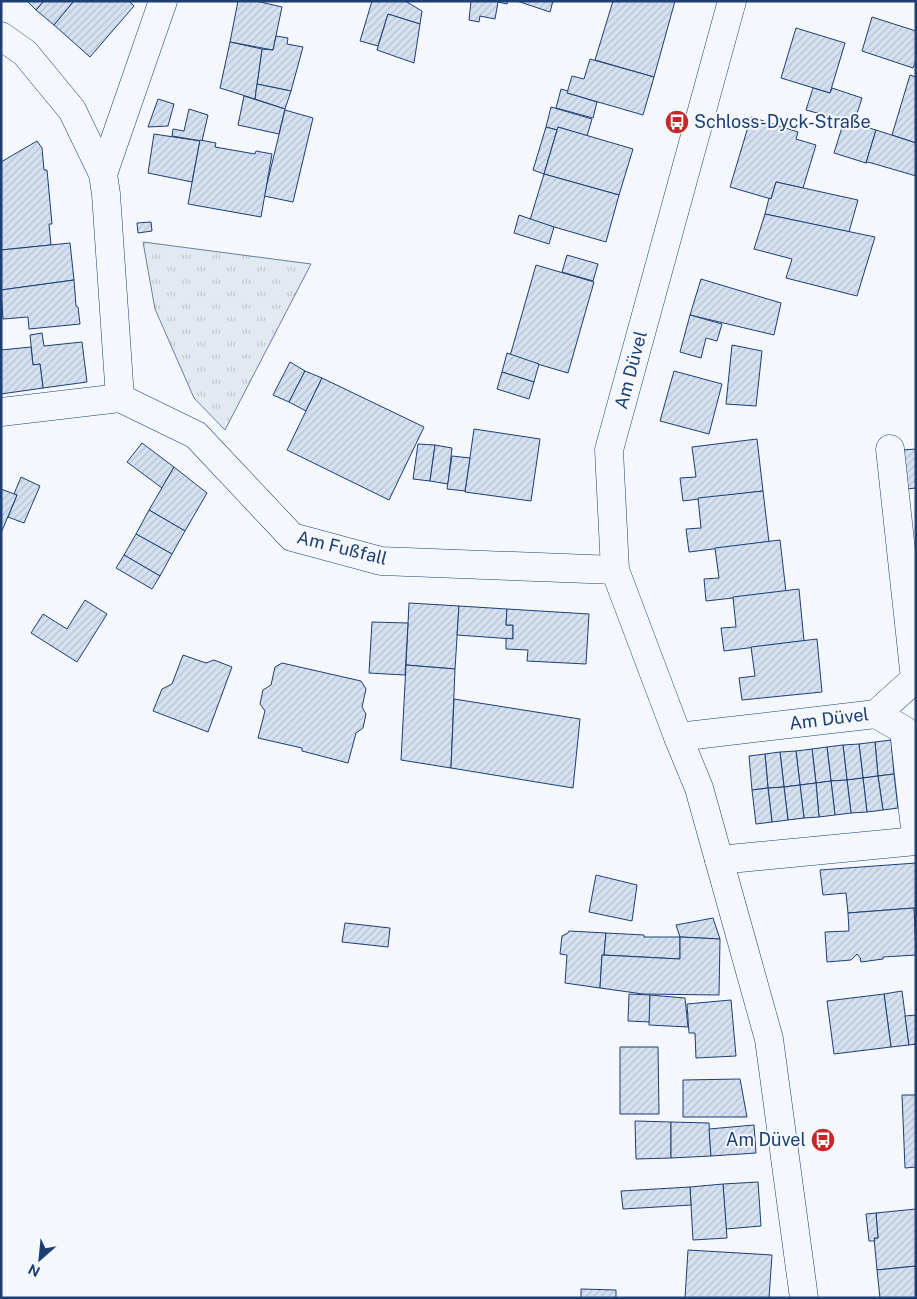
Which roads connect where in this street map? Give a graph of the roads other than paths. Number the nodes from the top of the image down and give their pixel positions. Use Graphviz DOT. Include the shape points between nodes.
graph roads {
  1 [pos="163,1"];
  2 [pos="732,1"];
  3 [pos="1,36"];
  4 [pos="103,174"];
  5 [pos="120,398"];
  6 [pos="1,412"];
  7 [pos="890,449"];
  8 [pos="615,570"];
  9 [pos="913,635"];
  10 [pos="916,679"];
  11 [pos="876,714"];
  12 [pos="678,737"];
  13 [pos="916,839"];
  14 [pos="719,860"];
  15 [pos="804,1298"];
  1 -- 4 [label="street"];
  2 -- 8 [label="street, Am Düvel" via="609,450"];
  3 -- 4 [label="street" via="25,53 72,110"];
  4 -- 5 [label="street"];
  5 -- 6 [label="street"];
  5 -- 8 [label="street, Am Fußfall" via="196,435 292,537 381,561"];
  7 -- 9 [label="street, Am Düvel"];
  8 -- 12 [label="street, Am Düvel"];
  9 -- 10 [label="street, Am Düvel"];
  10 -- 11 [label="street, Am Düvel"];
  11 -- 12 [label="street, Am Düvel"];
  11 -- 13 [label="street" via="904,730"];
  12 -- 14 [label="street, Am Düvel" via="699,788"];
  13 -- 14 [label="street"];
  14 -- 15 [label="street, Am Düvel" via="769,1039"];
}
